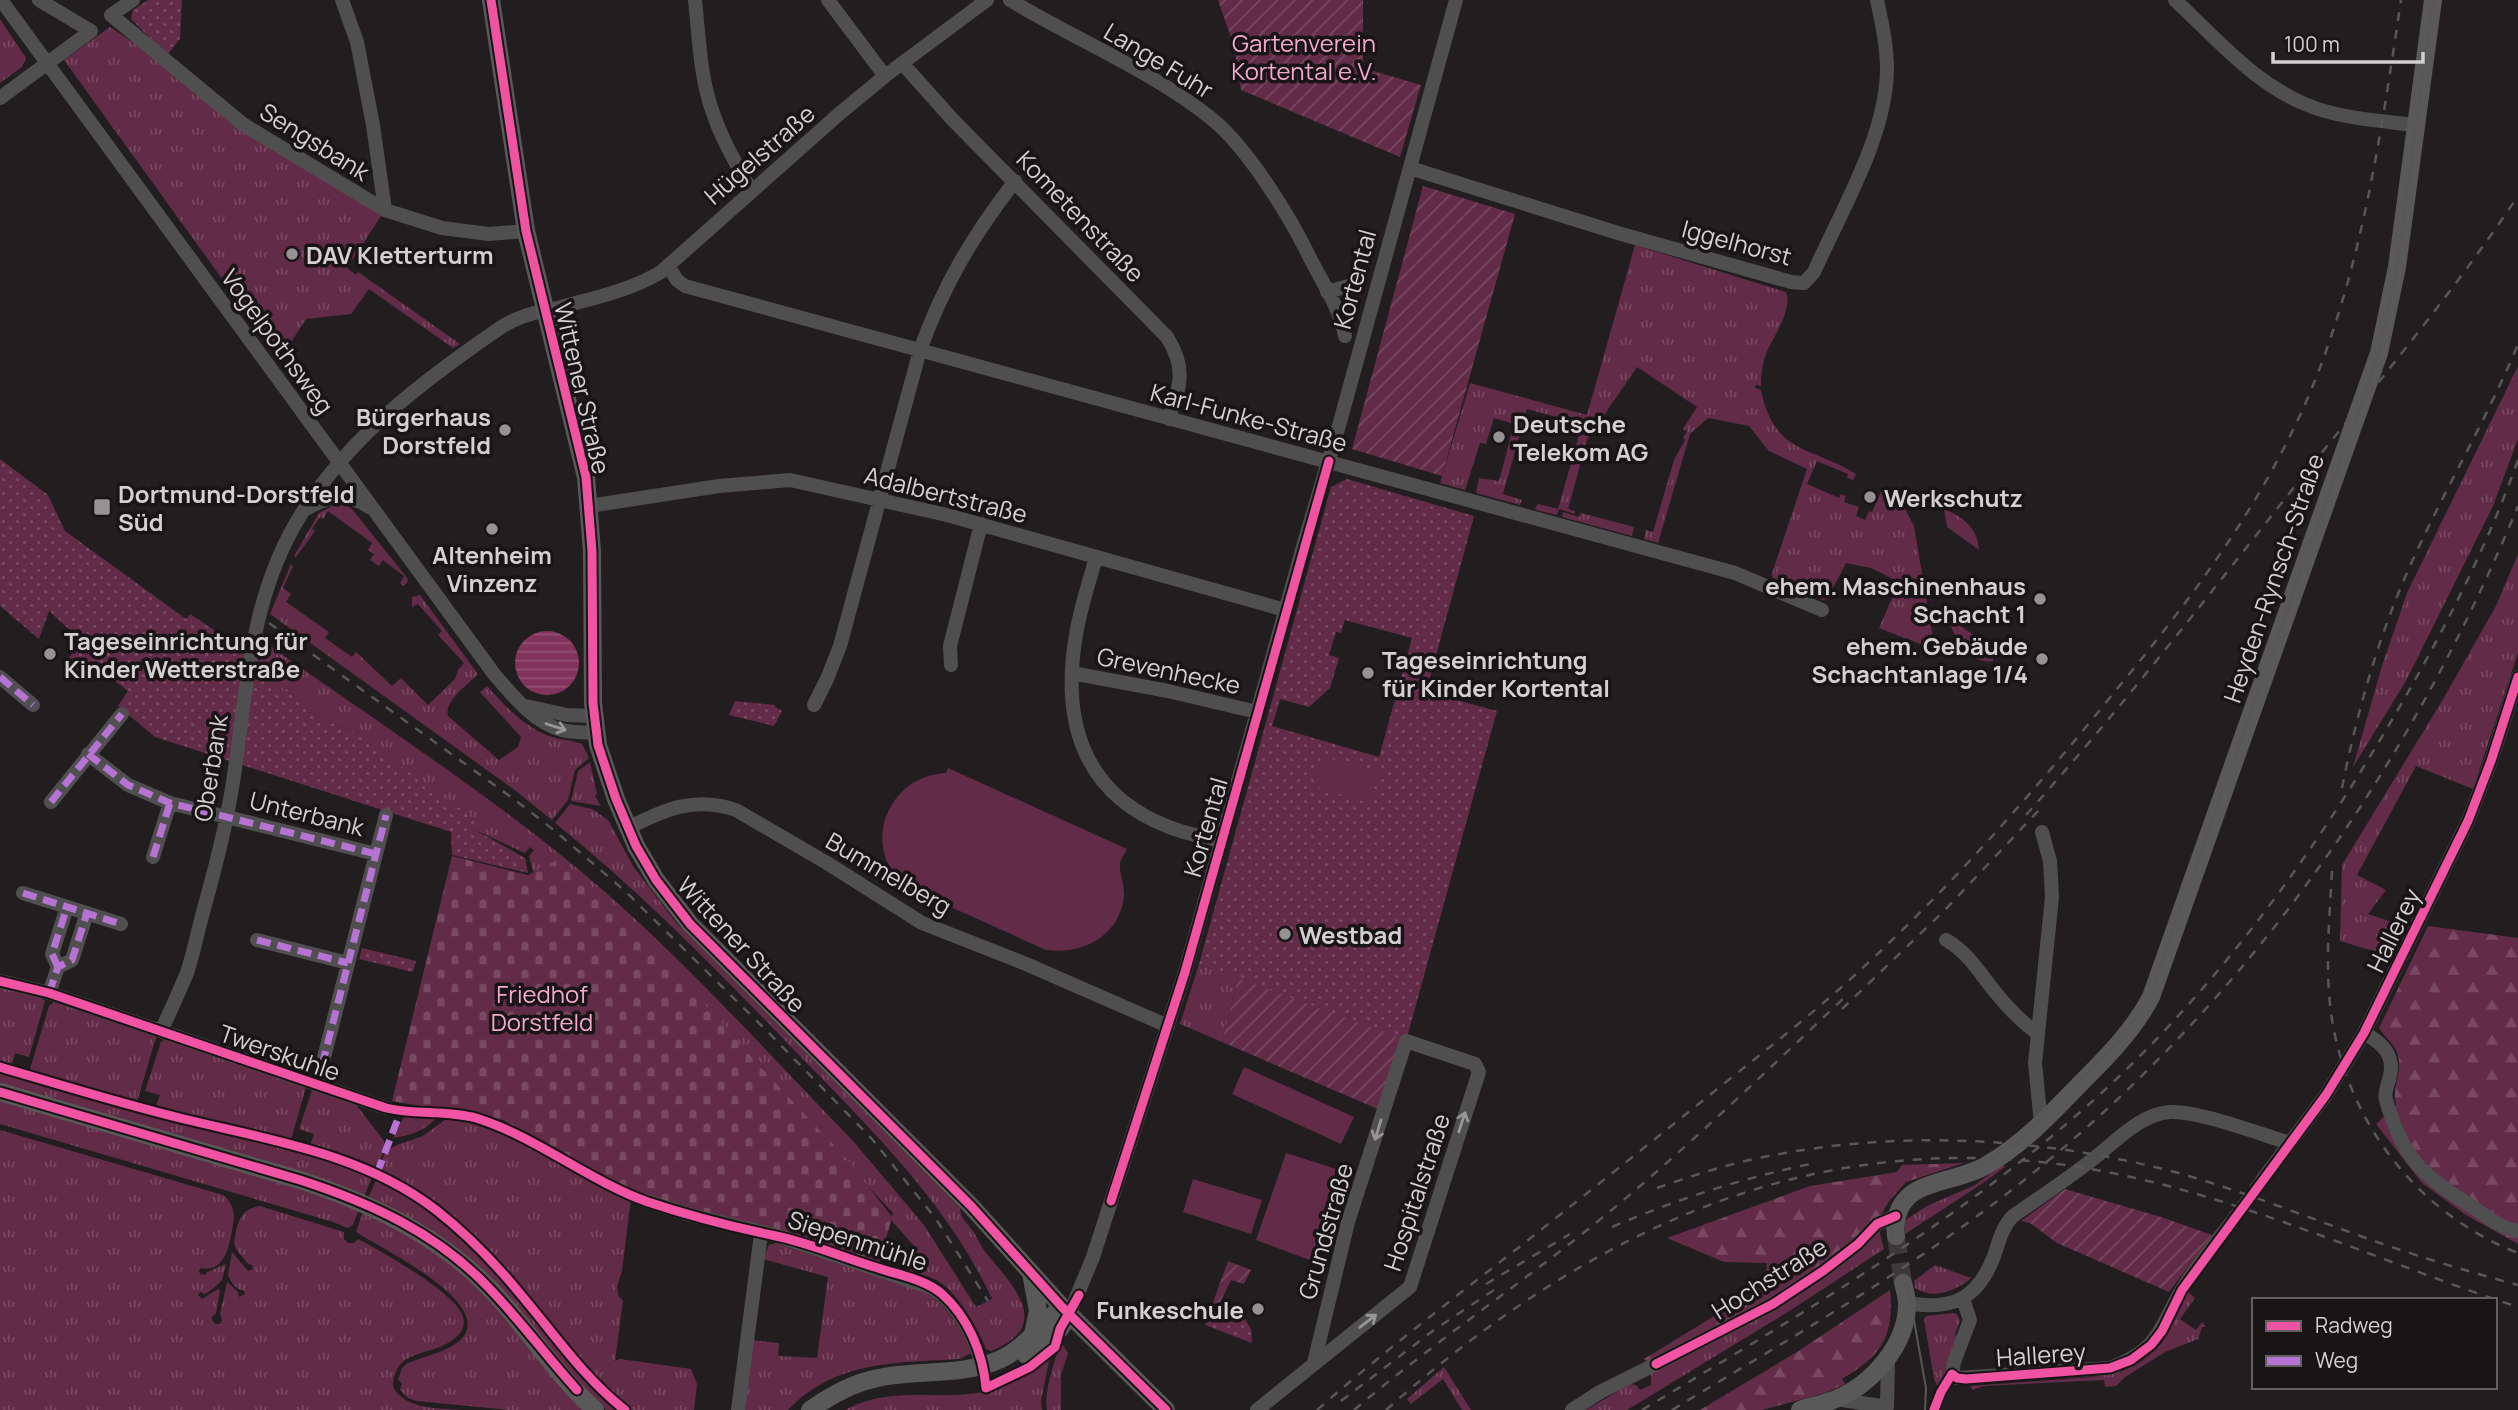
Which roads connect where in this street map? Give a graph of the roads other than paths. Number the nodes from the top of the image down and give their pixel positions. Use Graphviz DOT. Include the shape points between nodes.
graph roads {
  1 [pos="1,0"];
  2 [pos="39,0"];
  3 [pos="133,0"];
  4 [pos="342,0"];
  5 [pos="491,0"];
  6 [pos="695,0"];
  7 [pos="828,0"];
  8 [pos="987,0"];
  9 [pos="1010,0"];
  10 [pos="1456,0"];
  11 [pos="1877,0"];
  12 [pos="2175,0"];
  13 [pos="2433,0"];
  14 [pos="48,63"];
  15 [pos="902,63"];
  16 [pos="885,76"];
  17 [pos="0,98"];
  18 [pos="2416,125"];
  19 [pos="1410,168"];
  20 [pos="1014,181"];
  21 [pos="751,191"];
  22 [pos="384,210"];
  23 [pos="526,231"];
  24 [pos="668,266"];
  25 [pos="1352,285"];
  26 [pos="1327,292"];
  27 [pos="545,309"];
  28 [pos="1345,336"];
  29 [pos="920,350"];
  30 [pos="1170,419"];
  31 [pos="1329,461"];
  32 [pos="339,462"];
  33 [pos="880,499"];
  34 [pos="589,506"];
  35 [pos="302,512"];
  36 [pos="375,512"];
  37 [pos="981,524"];
  38 [pos="1096,557"];
  39 [pos="1286,610"];
  40 [pos="1822,610"];
  41 [pos="951,665"];
  42 [pos="1072,673"];
  43 [pos="0,677"];
  44 [pos="2518,677"];
  45 [pos="33,705"];
  46 [pos="814,705"];
  47 [pos="1257,712"];
  48 [pos="122,714"];
  49 [pos="594,725"];
  50 [pos="88,754"];
  51 [pos="51,802"];
  52 [pos="170,803"];
  53 [pos="386,816"];
  54 [pos="227,817"];
  55 [pos="628,828"];
  56 [pos="2042,832"];
  57 [pos="1221,841"];
  58 [pos="376,854"];
  59 [pos="153,857"];
  60 [pos="23,893"];
  61 [pos="67,907"];
  62 [pos="87,914"];
  63 [pos="121,924"];
  64 [pos="257,940"];
  65 [pos="1946,940"];
  66 [pos="348,963"];
  67 [pos="58,967"];
  68 [pos="0,981"];
  69 [pos="49,993"];
  70 [pos="1168,1026"];
  71 [pos="161,1031"];
  72 [pos="2037,1033"];
  73 [pos="2364,1033"];
  74 [pos="1406,1041"];
  75 [pos="317,1085"];
  76 [pos="0,1092"];
  77 [pos="386,1108"];
  78 [pos="2041,1124"];
  79 [pos="2290,1143"];
  80 [pos="2263,1179"];
  81 [pos="646,1201"];
  82 [pos="1896,1216"];
  83 [pos="2230,1224"];
  84 [pos="2518,1231"];
  85 [pos="761,1234"];
  86 [pos="1896,1236"];
  87 [pos="1031,1273"];
  88 [pos="1903,1283"];
  89 [pos="1963,1299"];
  90 [pos="1908,1303"];
  91 [pos="1066,1311"];
  92 [pos="1032,1338"];
  93 [pos="1888,1358"];
  94 [pos="1314,1363"];
  95 [pos="983,1369"];
  96 [pos="1865,1380"];
  97 [pos="1836,1399"];
  98 [pos="1888,1408"];
  99 [pos="595,1410"];
  100 [pos="738,1410"];
  101 [pos="810,1410"];
  102 [pos="822,1410"];
  103 [pos="1166,1410"];
  104 [pos="1257,1410"];
  105 [pos="1572,1410"];
  106 [pos="1800,1410"];
  1 -- 14 [label="street, Vogelpothsweg"];
  2 -- 14 [label="street" via="91,31"];
  3 -- 22 [label="street, Sengsbank" via="111,15 244,125"];
  4 -- 22 [label="street" via="357,42"];
  5 -- 23 [label="main road, Wittener Straße"];
  6 -- 21 [label="street" via="712,111"];
  7 -- 16 [label="street"];
  8 -- 15 [label="street, Hügelstraße"];
  9 -- 26 [label="street, Lange Fuhr" via="1143,73 1214,121 1276,199"];
  10 -- 19 [label="street, Kortental"];
  11 -- 19 [label="street, Iggelhorst" via="1887,71 1878,127 1814,272 1804,283 1630,236"];
  12 -- 18 [label="street" via="2252,72 2281,92 2344,116"];
  13 -- 18 [label="main road, Heyden-Rynsch-Straße"];
  14 -- 17 [label="street"];
  14 -- 32 [label="street, Vogelpothsweg"];
  15 -- 16 [label="street, Hügelstraße"];
  15 -- 20 [label="street, Kometenstraße"];
  16 -- 21 [label="street, Hügelstraße"];
  18 -- 78 [label="main road, Heyden-Rynsch-Straße" via="2397,267 2379,353 2158,981 2136,1024"];
  19 -- 31 [label="street, Kortental"];
  20 -- 29 [label="street" via="961,257"];
  20 -- 30 [label="street, Kometenstraße" via="1167,337 1181,366"];
  21 -- 24 [label="street, Hügelstraße"];
  22 -- 23 [label="street, Sengsbank" via="442,228 489,234"];
  23 -- 27 [label="main road, Wittener Straße"];
  24 -- 27 [label="street, Hügelstraße" via="626,288"];
  24 -- 29 [label="street, Karl-Funke-Straße" via="685,286"];
  25 -- 26 [label="street"];
  26 -- 28 [label="street, Lange Fuhr"];
  27 -- 32 [label="street, Oberbank" via="506,324 420,384"];
  27 -- 34 [label="main road, Wittener Straße"];
  29 -- 30 [label="street, Karl-Funke-Straße"];
  29 -- 33 [label="street"];
  30 -- 31 [label="street, Karl-Funke-Straße"];
  31 -- 39 [label="street, Kortental"];
  31 -- 40 [label="street, Karl-Funke-Straße" via="1735,573"];
  32 -- 35 [label="street, Oberbank"];
  32 -- 36 [label="street, Vogelpothsweg"];
  33 -- 34 [label="street, Adalbertstraße" via="790,480"];
  33 -- 37 [label="street, Adalbertstraße"];
  33 -- 46 [label="street" via="840,646"];
  34 -- 49 [label="main road, Wittener Straße"];
  35 -- 36 [label="street" via="340,497 357,499"];
  35 -- 54 [label="street, Oberbank" via="276,565 258,619"];
  36 -- 49 [label="street, Vogelpothsweg" via="492,671 523,705"];
  37 -- 38 [label="street, Adalbertstraße"];
  37 -- 41 [label="street" via="950,646"];
  38 -- 39 [label="street, Adalbertstraße"];
  38 -- 42 [label="street" via="1076,634"];
  39 -- 47 [label="street, Kortental"];
  42 -- 47 [label="street, Grevenhecke"];
  42 -- 57 [label="street" via="1079,738 1100,780 1152,820"];
  43 -- 45 [label="street"];
  44 -- 73 [label="street, Hallerey" via="2468,821"];
  47 -- 57 [label="street, Kortental"];
  48 -- 50 [label="street"];
  49 -- 55 [label="main road, Wittener Straße" via="601,758"];
  50 -- 51 [label="street"];
  50 -- 52 [label="street, Unterbank" via="128,785"];
  52 -- 54 [label="street, Unterbank"];
  52 -- 59 [label="street"];
  53 -- 58 [label="street, Unterbank"];
  54 -- 58 [label="street, Unterbank"];
  54 -- 71 [label="street, Oberbank" via="187,972"];
  55 -- 70 [label="street, Bummelberg" via="686,804 736,810 922,923"];
  55 -- 87 [label="main road, Wittener Straße" via="656,880 690,924 971,1206"];
  56 -- 72 [label="street" via="2052,897"];
  57 -- 70 [label="street, Kortental"];
  58 -- 66 [label="street, Unterbank"];
  60 -- 61 [label="street"];
  61 -- 62 [label="street"];
  61 -- 67 [label="street" via="52,954"];
  62 -- 63 [label="street"];
  62 -- 67 [label="street" via="72,960"];
  64 -- 66 [label="street"];
  65 -- 72 [label="street" via="1963,950 1997,995"];
  66 -- 75 [label="street, Unterbank"];
  67 -- 69 [label="street"];
  68 -- 69 [label="street, Twerskuhle"];
  69 -- 71 [label="street, Twerskuhle"];
  70 -- 91 [label="street, Kortental" via="1079,1295"];
  71 -- 75 [label="street, Twerskuhle"];
  72 -- 78 [label="street"];
  73 -- 79 [label="street, Hallerey"];
  73 -- 84 [label="street" via="2389,1054 2392,1066 2385,1098 2410,1157 2441,1187"];
  74 -- 94 [label="street, Grundstraße, one-way" via="1345,1233"];
  94 -- 74 [label="street, Hospitalstraße, one-way" via="1409,1287 1479,1072 1470,1062"];
  75 -- 77 [label="street, Twerskuhle"];
  76 -- 99 [label="main road" via="341,1193 402,1221 445,1249 488,1286"];
  78 -- 82 [label="main road, Heyden-Rynsch-Straße" via="1974,1172 1915,1191"];
  79 -- 80 [label="street, Hallerey"];
  79 -- 89 [label="street" via="2190,1114 2155,1115 2013,1216 1981,1283"];
  81 -- 85 [label="street"];
  82 -- 86 [label="main road"];
  82 -- 105 [label="street, Hochstraße" via="1877,1224 1823,1272 1773,1304"];
  83 -- 89 [label="street, Hallerey" via="2182,1290 2151,1345 2110,1368 1957,1378 1952,1374 1954,1362 1970,1320"];
  85 -- 95 [label="street, Siepenmühle" via="809,1246 942,1294 971,1333"];
  85 -- 100 [label="street, Siepenmühle"];
  87 -- 91 [label="main road, Wittener Straße"];
  87 -- 92 [label="main road" via="1038,1311"];
  88 -- 90 [label="main road"];
  89 -- 90 [label="street" via="1938,1306"];
  90 -- 93 [label="main road" via="1902,1331"];
  91 -- 92 [label="main road, Kortental"];
  91 -- 95 [label="main road, Kortental" via="1060,1329 1040,1346 1017,1360"];
  91 -- 103 [label="main road, Wittener Straße"];
  92 -- 95 [label="main road, Kortental"];
  93 -- 96 [label="main road"];
  93 -- 98 [label="street"];
  94 -- 104 [label="street"];
  95 -- 101 [label="main road, Kortental" via="863,1382"];
  95 -- 102 [label="main road, Kortental" via="880,1384"];
  96 -- 97 [label="main road"];
  96 -- 98 [label="street"];
  97 -- 98 [label="street"];
  97 -- 106 [label="main road"];
}
